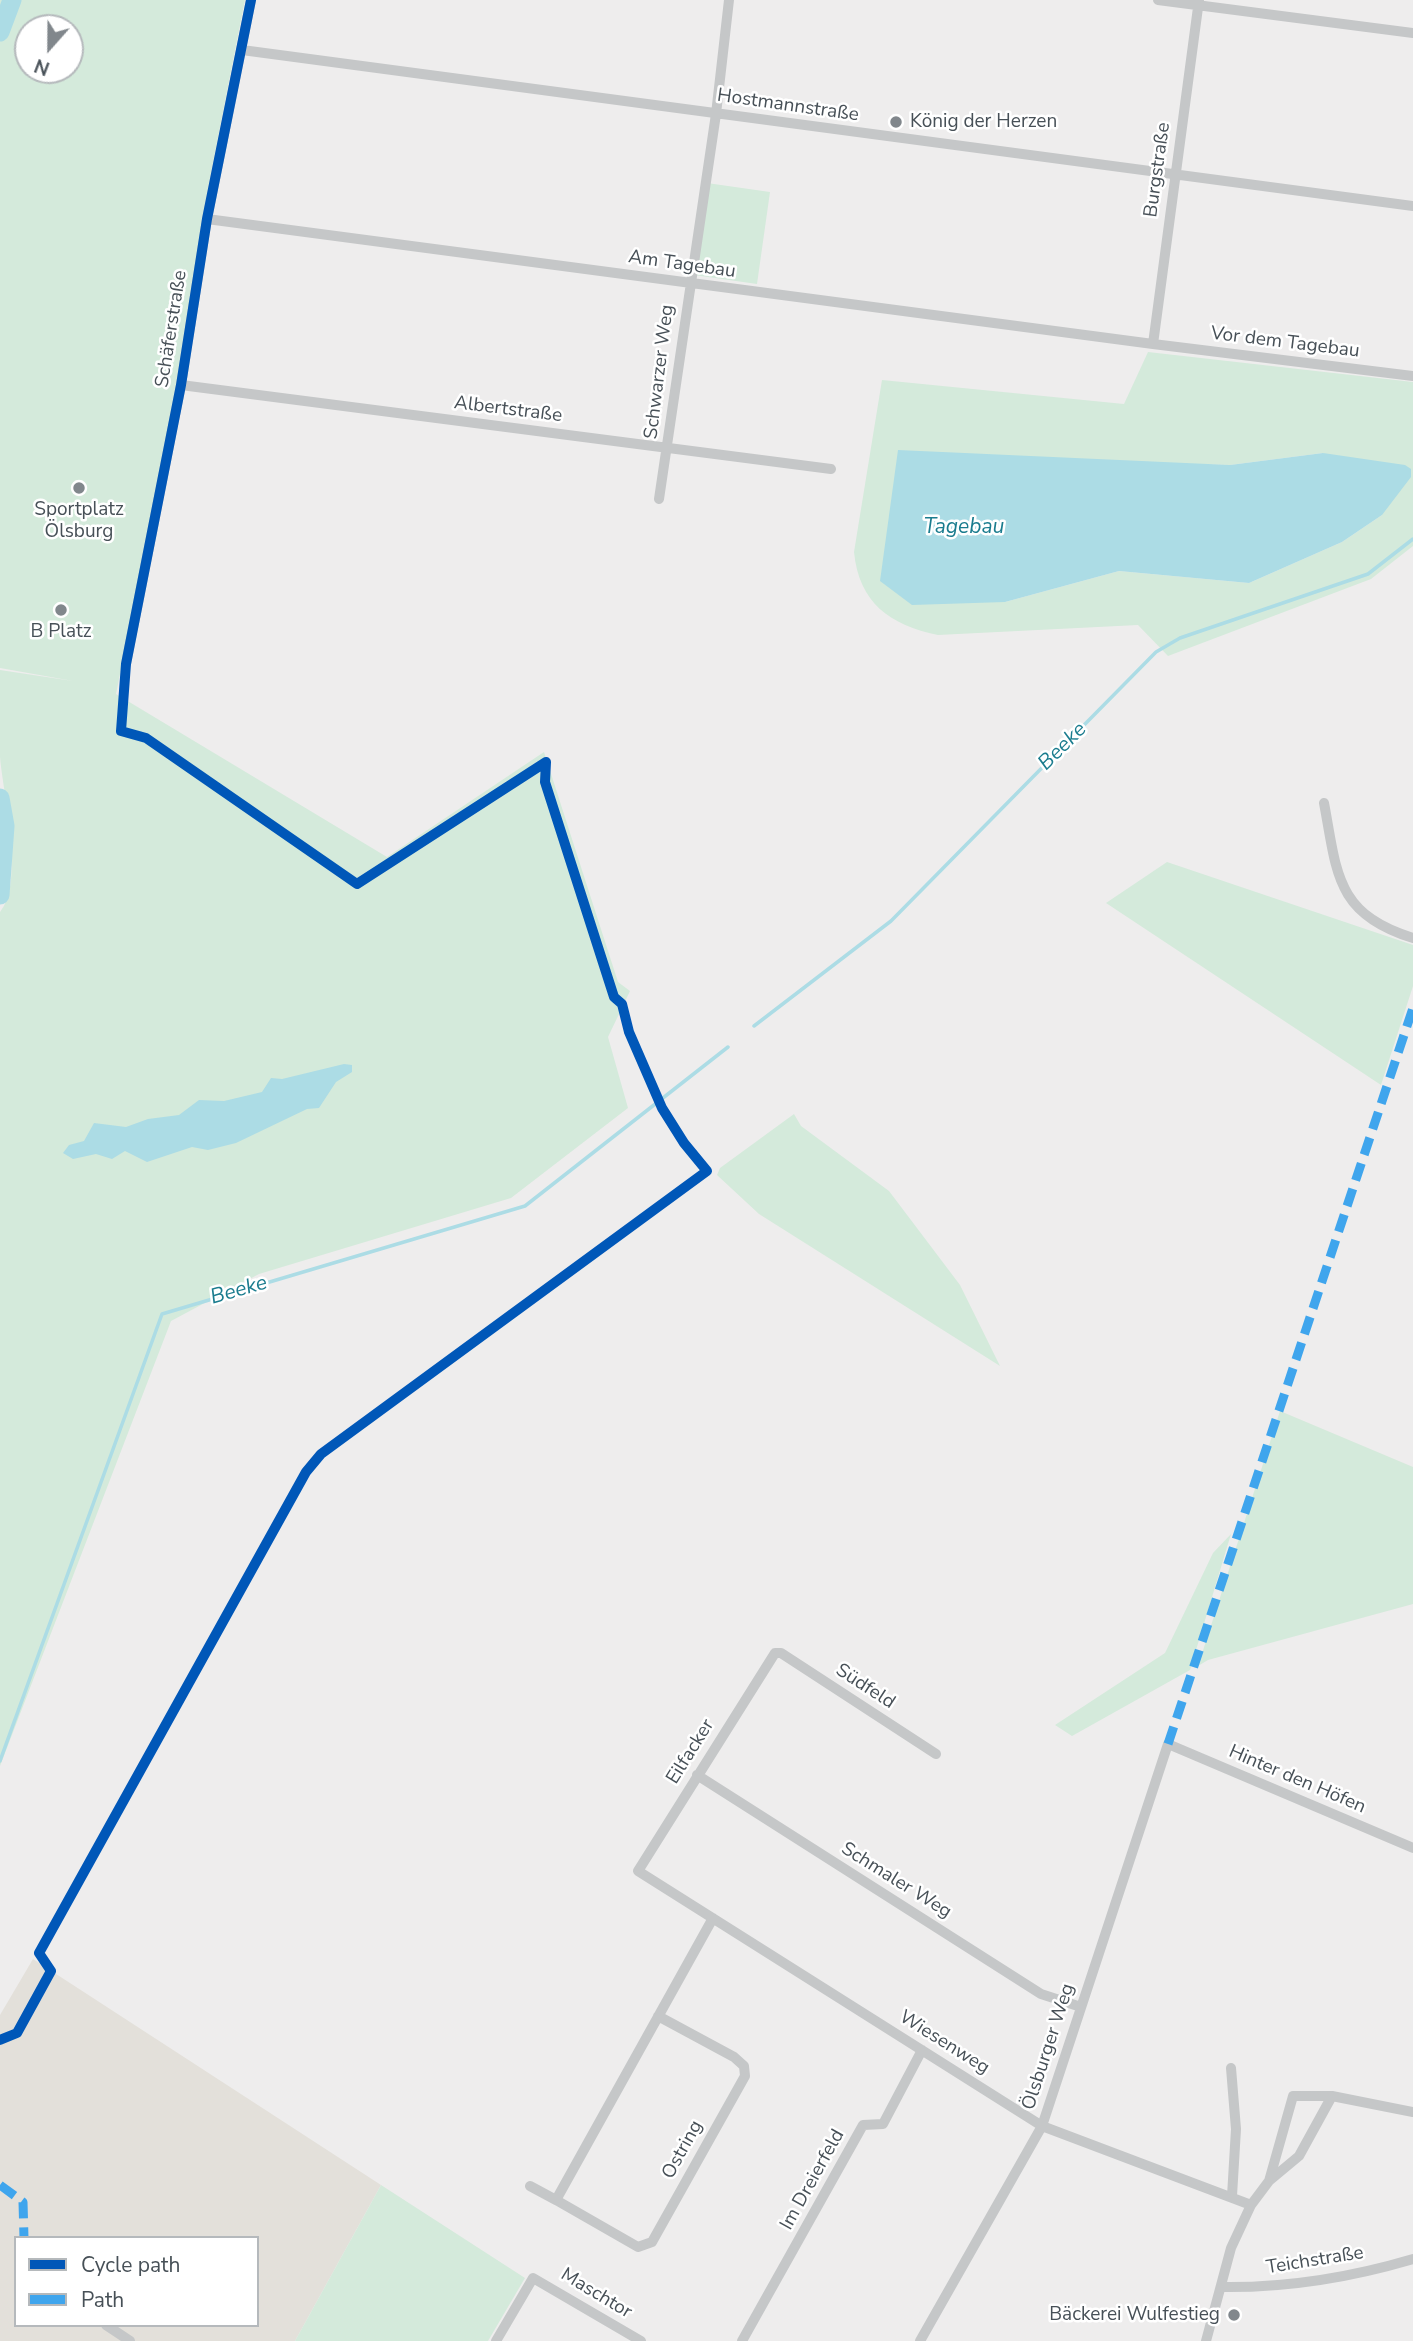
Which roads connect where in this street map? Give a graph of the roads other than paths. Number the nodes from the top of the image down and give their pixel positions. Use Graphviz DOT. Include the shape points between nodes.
graph roads {
  1 [pos="251,0"];
  2 [pos="729,0"];
  3 [pos="1158,0"];
  4 [pos="1199,3"];
  5 [pos="1413,33"];
  6 [pos="242,50"];
  7 [pos="716,114"];
  8 [pos="1175,175"];
  9 [pos="1413,206"];
  10 [pos="207,219"];
  11 [pos="689,283"];
  12 [pos="1153,344"];
  13 [pos="1413,376"];
  14 [pos="181,385"];
  15 [pos="668,448"];
  16 [pos="831,469"];
  17 [pos="659,499"];
  18 [pos="126,664"];
  19 [pos="1324,803"];
  20 [pos="1413,938"];
  21 [pos="775,1653"];
  22 [pos="1168,1744"];
  23 [pos="936,1755"];
  24 [pos="697,1775"];
  25 [pos="1413,1848"];
  26 [pos="638,1871"];
  27 [pos="713,1918"];
  28 [pos="1081,2007"];
  29 [pos="658,2016"];
  30 [pos="922,2050"];
  31 [pos="1231,2068"];
  32 [pos="1332,2096"];
  33 [pos="1413,2112"];
  34 [pos="1042,2126"];
  35 [pos="1269,2181"];
  36 [pos="530,2186"];
  37 [pos="1232,2196"];
  38 [pos="556,2200"];
  39 [pos="1251,2204"];
  40 [pos="1413,2259"];
  41 [pos="1221,2287"];
  42 [pos="109,2327"];
  43 [pos="130,2341"];
  44 [pos="496,2341"];
  45 [pos="641,2341"];
  46 [pos="741,2341"];
  47 [pos="920,2341"];
  48 [pos="1206,2341"];
  1 -- 6 [label="street, Schäferstraße"];
  2 -- 7 [label="street, Schwarzer Weg"];
  3 -- 4 [label="street"];
  4 -- 5 [label="street"];
  4 -- 8 [label="street, Burgstraße"];
  6 -- 7 [label="street, Hostmannstraße"];
  6 -- 10 [label="street, Schäferstraße"];
  7 -- 8 [label="street, Hostmannstraße"];
  7 -- 11 [label="street, Schwarzer Weg"];
  8 -- 9 [label="street, Hostmannstraße"];
  8 -- 12 [label="street, Burgstraße"];
  10 -- 11 [label="street, Am Tagebau"];
  10 -- 14 [label="street, Schäferstraße"];
  11 -- 12 [label="street, Am Tagebau"];
  11 -- 15 [label="street, Schwarzer Weg"];
  12 -- 13 [label="street, Vor dem Tagebau"];
  14 -- 15 [label="street, Albertstraße"];
  14 -- 18 [label="street, Schäferstraße"];
  15 -- 16 [label="street, Albertstraße"];
  15 -- 17 [label="street, Schwarzer Weg"];
  19 -- 20 [label="street" via="1333,863 1358,909 1390,931"];
  21 -- 23 [label="street, Südfeld"];
  21 -- 24 [label="street, Eilfacker"];
  22 -- 25 [label="street, Hinter den Höfen"];
  22 -- 28 [label="street, Ölsburger Weg"];
  24 -- 26 [label="street, Eilfacker"];
  24 -- 28 [label="street, Schmaler Weg" via="1041,1994"];
  26 -- 27 [label="street, Wiesenweg"];
  27 -- 29 [label="street"];
  27 -- 30 [label="street, Wiesenweg"];
  28 -- 34 [label="street, Ölsburger Weg"];
  29 -- 38 [label="street"];
  29 -- 38 [label="street, Ostring" via="734,2057 744,2066 745,2076 652,2242 645,2247"];
  30 -- 34 [label="street, Wiesenweg"];
  30 -- 46 [label="street, Im Dreierfeld" via="883,2124 863,2125"];
  31 -- 37 [label="street" via="1236,2129"];
  32 -- 33 [label="street"];
  32 -- 35 [label="street" via="1299,2156"];
  32 -- 35 [label="street" via="1293,2096"];
  34 -- 37 [label="street, Wiesenweg"];
  34 -- 47 [label="street, Ölsburger Weg"];
  35 -- 39 [label="street"];
  36 -- 38 [label="street, Ostring"];
  37 -- 39 [label="street, Wiesenweg"];
  39 -- 41 [label="street" via="1231,2248"];
  40 -- 41 [label="street, Teichstraße" via="1332,2280 1271,2288"];
  41 -- 48 [label="street"];
  42 -- 43 [label="street"];
  44 -- 45 [label="street, Maschtor" via="533,2278"];
}
